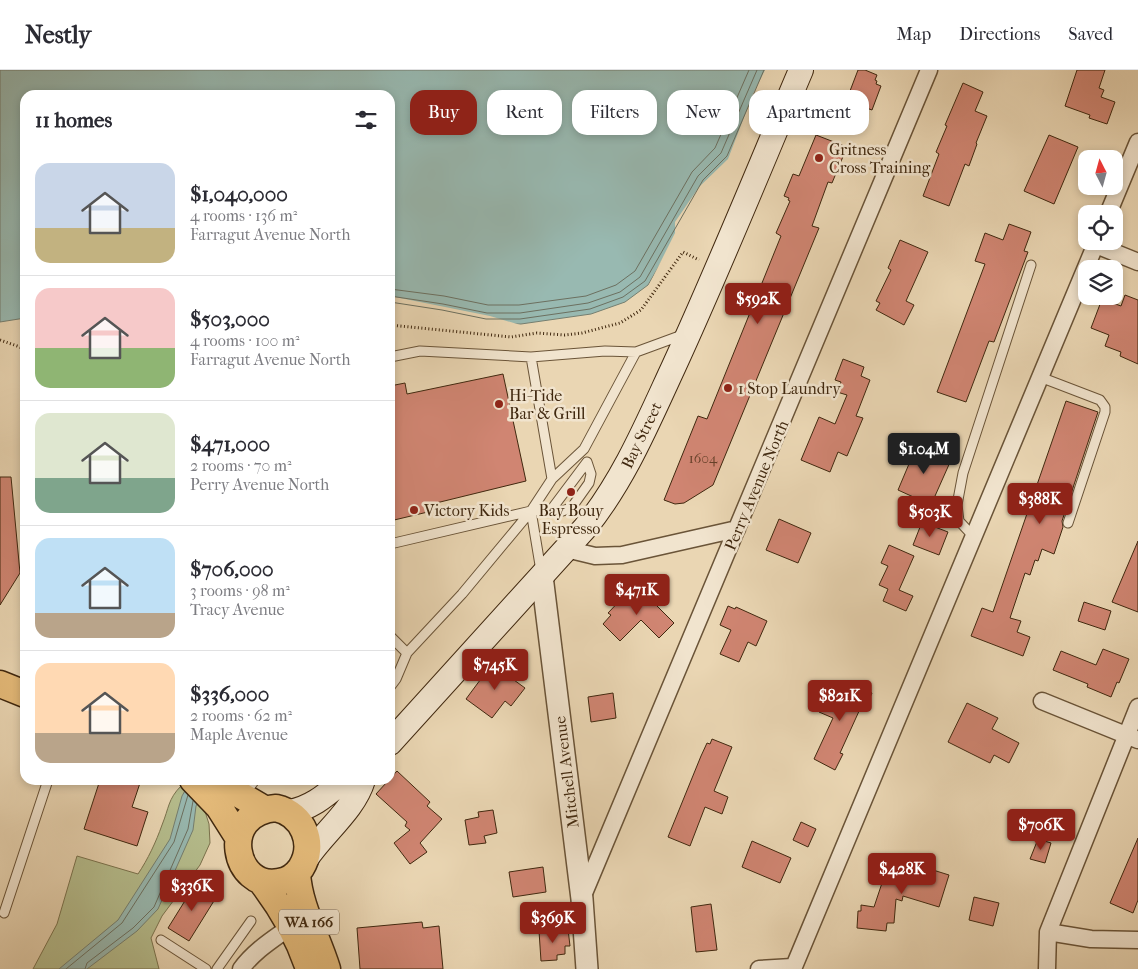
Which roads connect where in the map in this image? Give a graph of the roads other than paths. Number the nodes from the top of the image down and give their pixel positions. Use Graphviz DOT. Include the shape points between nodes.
graph roads {
  1 [pos="801,70"];
  2 [pos="929,70"];
  3 [pos="1138,142"];
  4 [pos="1112,205"];
  5 [pos="1093,250"];
  6 [pos="1111,250"];
  7 [pos="1138,262"];
  8 [pos="1031,265"];
  9 [pos="690,332"];
  10 [pos="636,352"];
  11 [pos="395,356"];
  12 [pos="531,357"];
  13 [pos="1040,376"];
  14 [pos="552,479"];
  15 [pos="550,510"];
  16 [pos="531,511"];
  17 [pos="1068,523"];
  18 [pos="737,529"];
  19 [pos="973,536"];
  20 [pos="395,543"];
  21 [pos="566,549"];
  22 [pos="542,576"];
  23 [pos="395,641"];
  24 [pos="408,653"];
  25 [pos="395,677"];
  26 [pos="0,684"];
  27 [pos="20,692"];
  28 [pos="1042,701"];
  29 [pos="1138,707"];
  30 [pos="395,738"];
  31 [pos="1132,738"];
  32 [pos="46,785"];
  33 [pos="338,785"];
  34 [pos="361,785"];
  35 [pos="237,793"];
  36 [pos="238,837"];
  37 [pos="301,866"];
  38 [pos="261,881"];
  39 [pos="582,899"];
  40 [pos="4,913"];
  41 [pos="251,921"];
  42 [pos="290,927"];
  43 [pos="1048,932"];
  44 [pos="161,940"];
  45 [pos="1138,940"];
  46 [pos="792,968"];
  47 [pos="206,969"];
  48 [pos="217,969"];
  49 [pos="241,969"];
  50 [pos="309,969"];
  51 [pos="327,969"];
  52 [pos="587,969"];
  53 [pos="759,969"];
  54 [pos="1047,969"];
  1 -- 9 [label="main road, Bay Street"];
  2 -- 18 [label="street, Perry Avenue North"];
  3 -- 4 [label="street"];
  5 -- 13 [label="street"];
  6 -- 7 [label="street"];
  8 -- 19 [label="lane" via="963,472 957,505 958,521"];
  9 -- 10 [label="lane"];
  9 -- 21 [label="main road, Bay Street" via="611,495"];
  10 -- 12 [label="lane"];
  10 -- 14 [label="lane" via="584,449"];
  11 -- 12 [label="lane" via="420,351"];
  12 -- 14 [label="lane"];
  13 -- 17 [label="lane" via="1100,400 1105,407"];
  13 -- 19 [label="street"];
  14 -- 16 [label="lane"];
  15 -- 15 [label="lane" via="563,511 572,507 589,483 591,474 587,462"];
  15 -- 16 [label="lane"];
  16 -- 20 [label="lane"];
  16 -- 22 [label="lane"];
  16 -- 24 [label="lane"];
  18 -- 21 [label="street" via="622,555 595,556"];
  18 -- 39 [label="street, Perry Avenue North"];
  19 -- 46 [label="street"];
  21 -- 22 [label="main road, Bay Street"];
  22 -- 30 [label="main road, Bay Street"];
  22 -- 39 [label="street, Mitchell Avenue"];
  23 -- 24 [label="lane"];
  24 -- 25 [label="lane"];
  26 -- 27 [label="main road"];
  28 -- 31 [label="street"];
  29 -- 31 [label="street"];
  31 -- 43 [label="street"];
  32 -- 40 [label="lane"];
  33 -- 35 [label="main road" via="301,810"];
  34 -- 37 [label="main road" via="337,822"];
  35 -- 36 [label="main road, WA 166" via="221,809"];
  35 -- 36 [label="main road" via="254,814"];
  35 -- 37 [label="main road, WA 166" via="296,818 306,835 308,852"];
  36 -- 38 [label="main road, WA 166" via="242,863 251,875"];
  37 -- 38 [label="main road" via="290,879 272,883"];
  37 -- 51 [label="main road, WA 166" via="301,903"];
  38 -- 42 [label="main road, WA 166"];
  39 -- 52 [label="street, Mitchell Avenue"];
  41 -- 48 [label="lane"];
  42 -- 49 [label="street" via="263,945"];
  42 -- 50 [label="main road, WA 166"];
  43 -- 45 [label="street" via="1091,939"];
  43 -- 54 [label="street"];
  44 -- 47 [label="lane"];
  46 -- 53 [label="street"];
}
